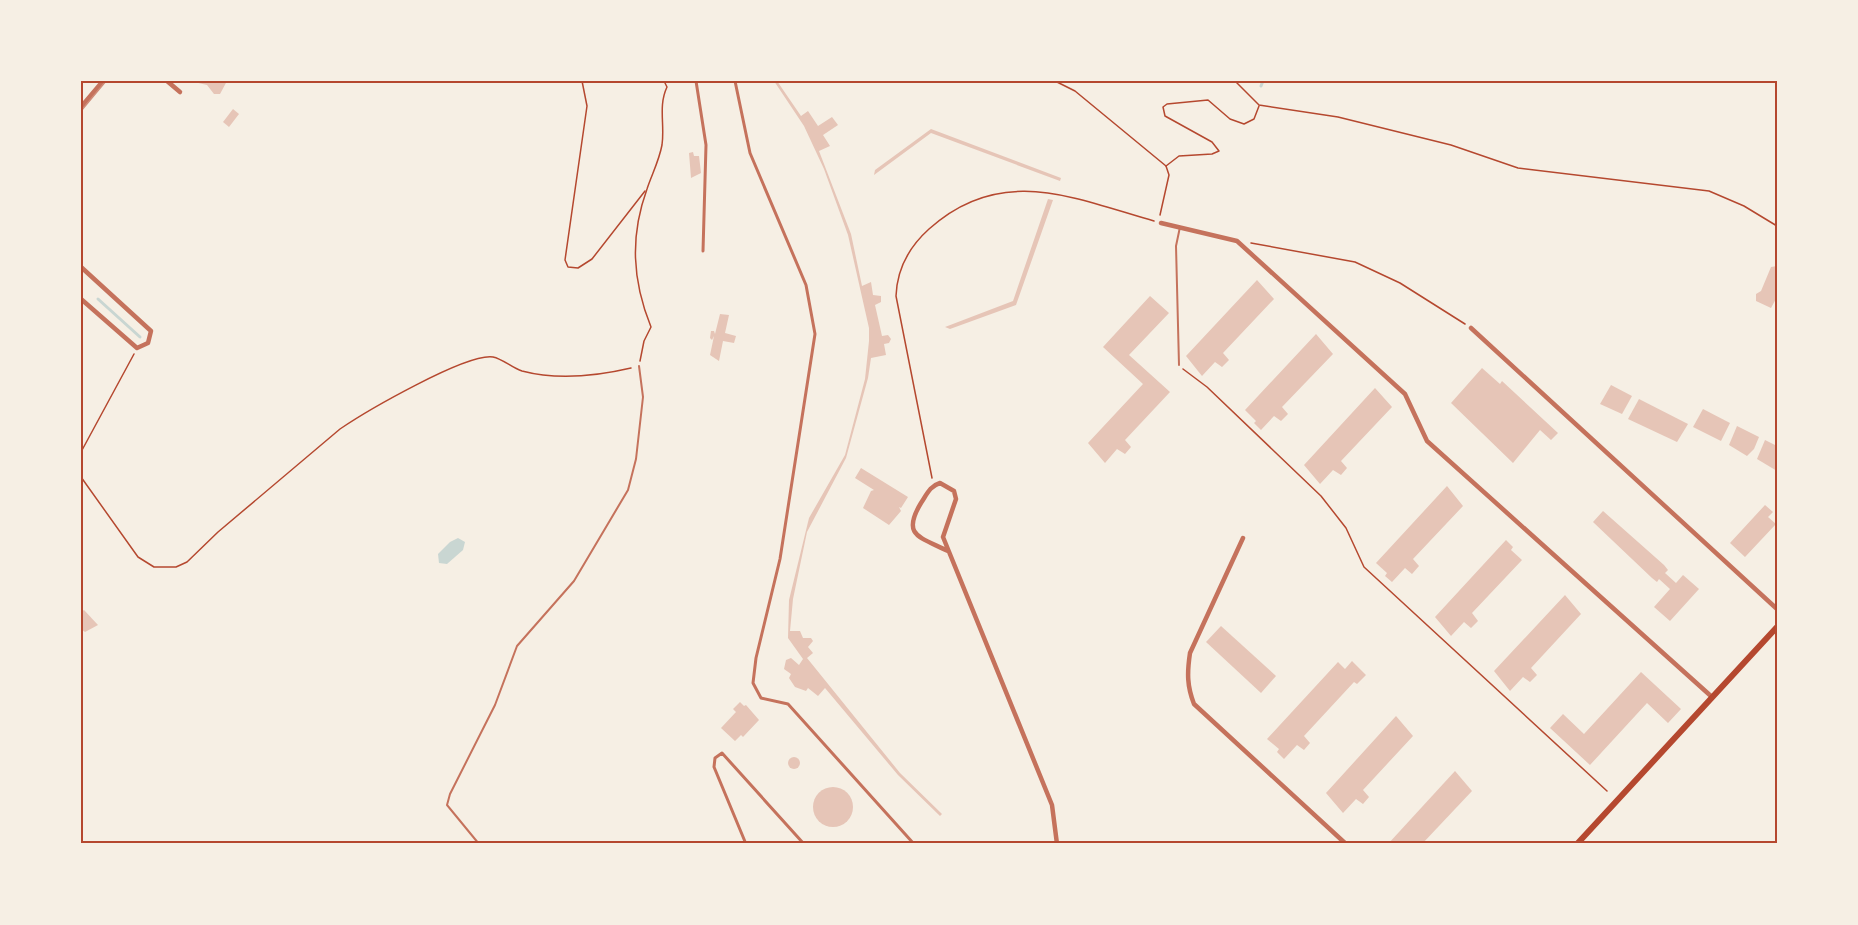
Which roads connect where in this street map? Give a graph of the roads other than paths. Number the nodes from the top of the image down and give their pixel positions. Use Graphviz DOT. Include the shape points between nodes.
graph roads {
  1 [pos="103,81"];
  2 [pos="167,81"];
  3 [pos="696,81"];
  4 [pos="735,81"];
  5 [pos="180,92"];
  6 [pos="81,107"];
  7 [pos="1161,223"];
  8 [pos="1180,227"];
  9 [pos="703,251"];
  10 [pos="81,267"];
  11 [pos="81,299"];
  12 [pos="1471,327"];
  13 [pos="1179,365"];
  14 [pos="639,366"];
  15 [pos="1243,538"];
  16 [pos="948,551"];
  17 [pos="1777,609"];
  18 [pos="1777,627"];
  19 [pos="1712,697"];
  20 [pos="479,844"];
  21 [pos="746,844"];
  22 [pos="804,844"];
  23 [pos="914,844"];
  24 [pos="1057,844"];
  25 [pos="1346,844"];
  26 [pos="1577,844"];
  1 -- 6 [label="street"];
  2 -- 5 [label="street"];
  3 -- 9 [label="street" via="706,146"];
  4 -- 23 [label="street" via="753,162 806,285 815,334 780,559 753,683 761,698 788,704"];
  7 -- 8 [label="street"];
  8 -- 13 [label="lane" via="1176,246"];
  8 -- 19 [label="street" via="1237,241 1405,394 1427,441"];
  10 -- 11 [label="street" via="151,331 148,343 137,348"];
  12 -- 17 [label="street"];
  14 -- 20 [label="lane" via="643,397 628,490 574,581 517,645 495,705 450,794 447,805"];
  15 -- 25 [label="street" via="1190,653 1188,690 1194,704"];
  16 -- 16 [label="street" via="943,537 956,500 954,491 940,483 930,489 911,525 915,533"];
  16 -- 24 [label="street" via="1052,805"];
  18 -- 19 [label="main road"];
  19 -- 26 [label="main road"];
  21 -- 22 [label="street" via="714,767 722,753"];
}
